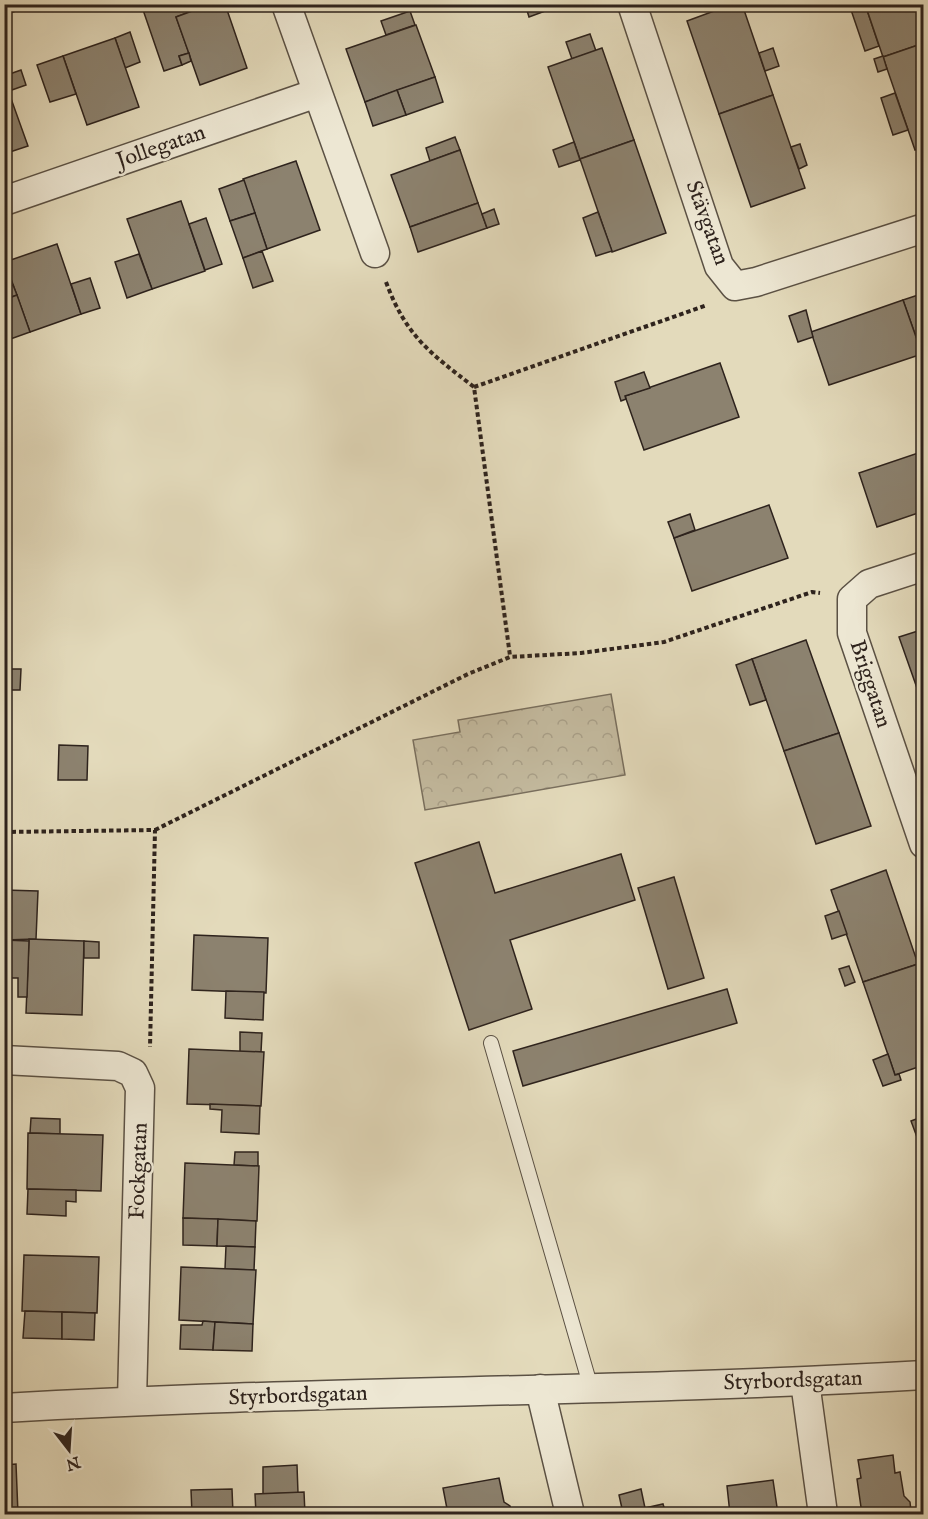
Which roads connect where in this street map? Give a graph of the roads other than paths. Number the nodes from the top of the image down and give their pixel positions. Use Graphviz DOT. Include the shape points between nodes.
graph roads {
  1 [pos="286,4"];
  2 [pos="632,4"];
  3 [pos="317,93"];
  4 [pos="4,201"];
  5 [pos="924,228"];
  6 [pos="375,253"];
  7 [pos="924,566"];
  8 [pos="924,844"];
  9 [pos="491,1043"];
  10 [pos="4,1060"];
  11 [pos="924,1375"];
  12 [pos="805,1382"];
  13 [pos="591,1388"];
  14 [pos="540,1389"];
  15 [pos="132,1401"];
  16 [pos="4,1408"];
  17 [pos="570,1515"];
  18 [pos="823,1515"];
  1 -- 3 [label="street"];
  2 -- 5 [label="street, Stävgatan" via="720,266 735,286"];
  3 -- 4 [label="street, Jollegatan"];
  3 -- 6 [label="street"];
  7 -- 8 [label="street, Briggatan" via="869,584 852,599 852,633"];
  9 -- 13 [label="lane"];
  10 -- 15 [label="street, Fockgatan" via="118,1066 133,1073 140,1088"];
  11 -- 12 [label="street, Styrbordsgatan"];
  12 -- 13 [label="street, Styrbordsgatan"];
  12 -- 18 [label="street"];
  13 -- 14 [label="street, Styrbordsgatan"];
  14 -- 15 [label="street, Styrbordsgatan"];
  14 -- 17 [label="street"];
  15 -- 16 [label="street, Styrbordsgatan"];
}
